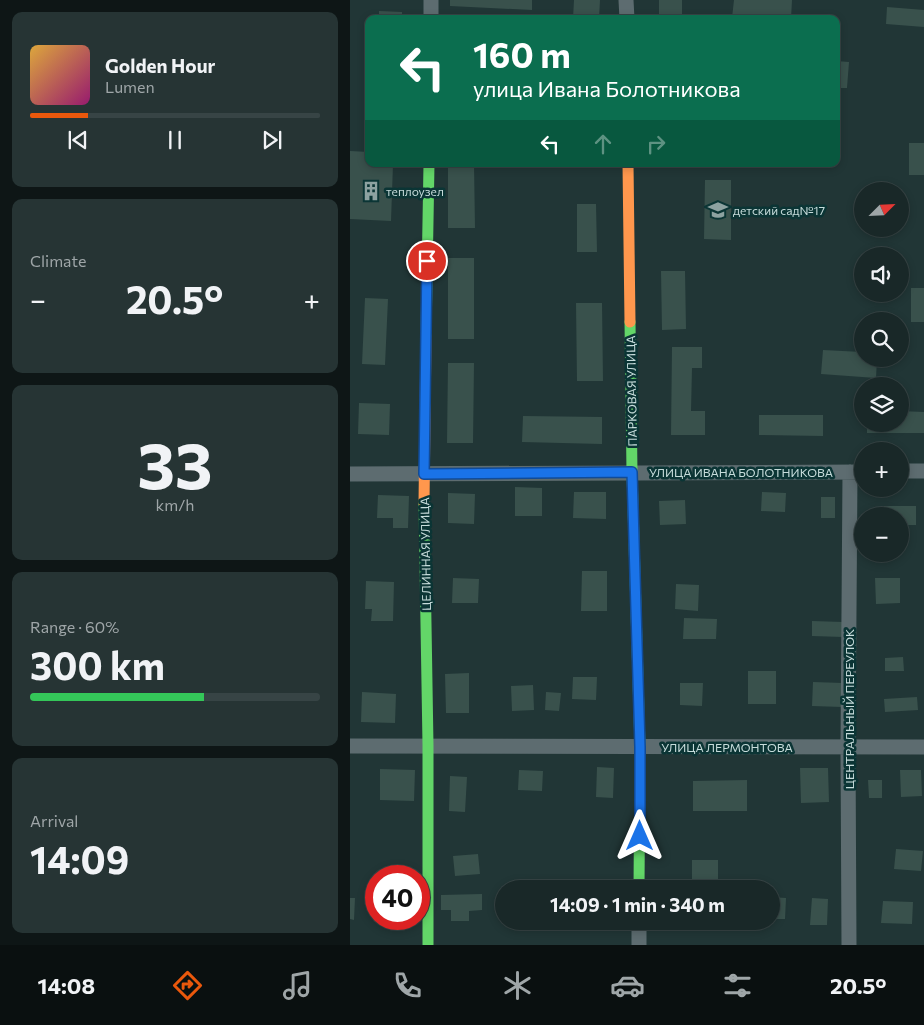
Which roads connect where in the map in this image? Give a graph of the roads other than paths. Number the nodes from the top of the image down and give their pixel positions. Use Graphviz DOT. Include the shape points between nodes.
graph roads {
  1 [pos="431,0"];
  2 [pos="626,0"];
  3 [pos="431,15"];
  4 [pos="627,15"];
  5 [pos="428,167"];
  6 [pos="628,167"];
  7 [pos="924,471"];
  8 [pos="632,472"];
  9 [pos="854,472"];
  10 [pos="909,472"];
  11 [pos="350,474"];
  12 [pos="424,474"];
  13 [pos="855,497"];
  14 [pos="428,745"];
  15 [pos="350,746"];
  16 [pos="640,747"];
  17 [pos="924,747"];
  18 [pos="848,748"];
  19 [pos="639,880"];
  20 [pos="639,930"];
  21 [pos="428,945"];
  22 [pos="639,945"];
  23 [pos="849,945"];
  1 -- 3 [label="street"];
  2 -- 4 [label="street"];
  5 -- 12 [label="street, ЦЕЛИННАЯ УЛИЦА"];
  6 -- 8 [label="street, ПАРКОВАЯ УЛИЦА"];
  7 -- 10 [label="street"];
  8 -- 9 [label="street, УЛИЦА ИВАНА БОЛОТНИКОВА"];
  8 -- 12 [label="street, УЛИЦА ИВАНА БОЛОТНИКОВА"];
  8 -- 16 [label="street, ПАРКОВАЯ УЛИЦА"];
  11 -- 12 [label="street, УЛИЦА ИВАНА БОЛОТНИКОВА"];
  12 -- 14 [label="street, ЦЕЛИННАЯ УЛИЦА"];
  13 -- 18 [label="street, ЦЕНТРАЛЬНЫЙ ПЕРЕУЛОК"];
  14 -- 15 [label="street, УЛИЦА ЛЕРМОНТОВА"];
  14 -- 16 [label="street, УЛИЦА ЛЕРМОНТОВА"];
  14 -- 21 [label="street, ЦЕЛИННАЯ УЛИЦА"];
  16 -- 18 [label="street, УЛИЦА ЛЕРМОНТОВА"];
  16 -- 19 [label="street, ПАРКОВАЯ УЛИЦА"];
  17 -- 18 [label="street, УЛИЦА ЛЕРМОНТОВА"];
  18 -- 23 [label="street, ЦЕНТРАЛЬНЫЙ ПЕРЕУЛОК"];
  20 -- 22 [label="street"];
}
